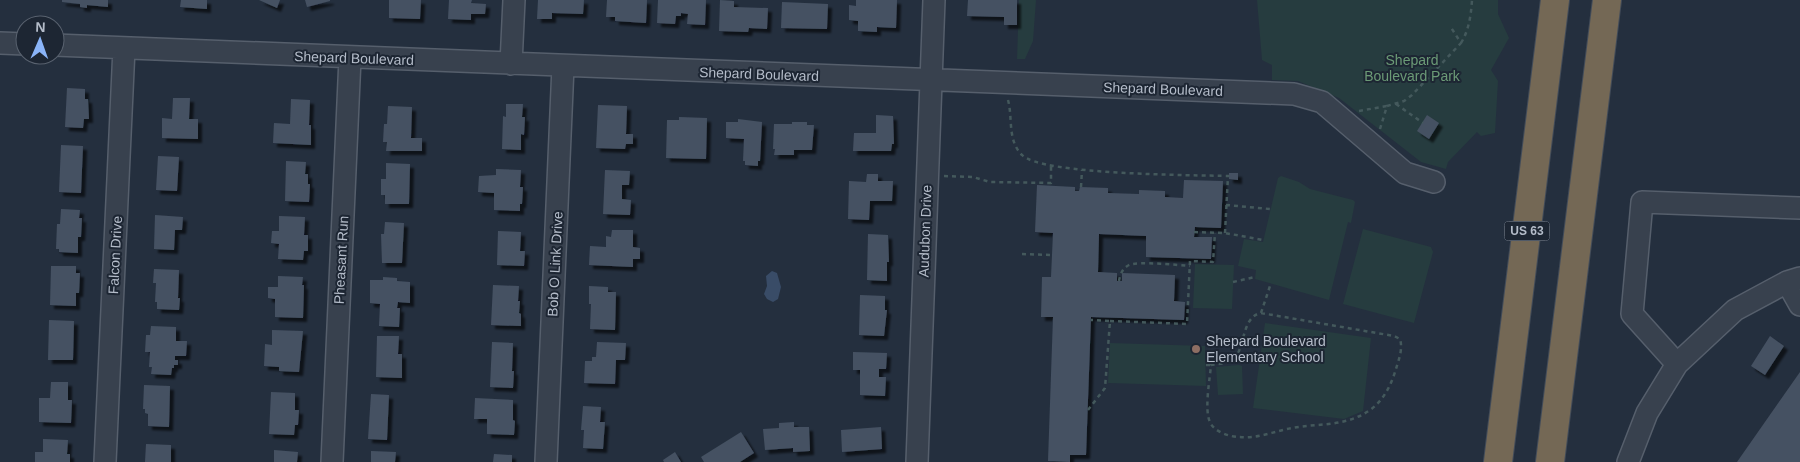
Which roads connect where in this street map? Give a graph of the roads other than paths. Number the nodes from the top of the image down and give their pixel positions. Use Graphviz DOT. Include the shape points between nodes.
graph roads {
  1 [pos="514,0"];
  2 [pos="934,0"];
  3 [pos="1555,0"];
  4 [pos="1607,0"];
  5 [pos="0,43"];
  6 [pos="15,44"];
  7 [pos="65,45"];
  8 [pos="124,48"];
  9 [pos="350,58"];
  10 [pos="511,64"];
  11 [pos="563,66"];
  12 [pos="931,80"];
  13 [pos="1434,182"];
  14 [pos="1800,208"];
  15 [pos="1794,280"];
  16 [pos="1800,306"];
  17 [pos="1677,364"];
  18 [pos="106,462"];
  19 [pos="332,462"];
  20 [pos="546,462"];
  21 [pos="917,462"];
  22 [pos="1498,462"];
  23 [pos="1550,462"];
  24 [pos="1628,462"];
  1 -- 10 [label="street"];
  2 -- 12 [label="street, Audubon Drive"];
  3 -- 22 [label="highway, US 63"];
  4 -- 23 [label="highway"];
  5 -- 6 [label="street"];
  7 -- 8 [label="street, Shepard Boulevard"];
  8 -- 9 [label="street, Shepard Boulevard"];
  8 -- 18 [label="street, Falcon Drive"];
  9 -- 10 [label="street, Shepard Boulevard"];
  9 -- 19 [label="street, Pheasant Run"];
  10 -- 11 [label="street, Shepard Boulevard"];
  11 -- 12 [label="street, Shepard Boulevard"];
  11 -- 20 [label="street, Bob O Link Drive"];
  12 -- 13 [label="street, Shepard Boulevard" via="1294,94 1322,102 1405,173"];
  12 -- 21 [label="street, Audubon Drive"];
  14 -- 17 [label="street" via="1642,202 1632,314"];
  15 -- 16 [label="street"];
  15 -- 17 [label="street" via="1735,310"];
  17 -- 24 [label="street" via="1647,413"];
}
